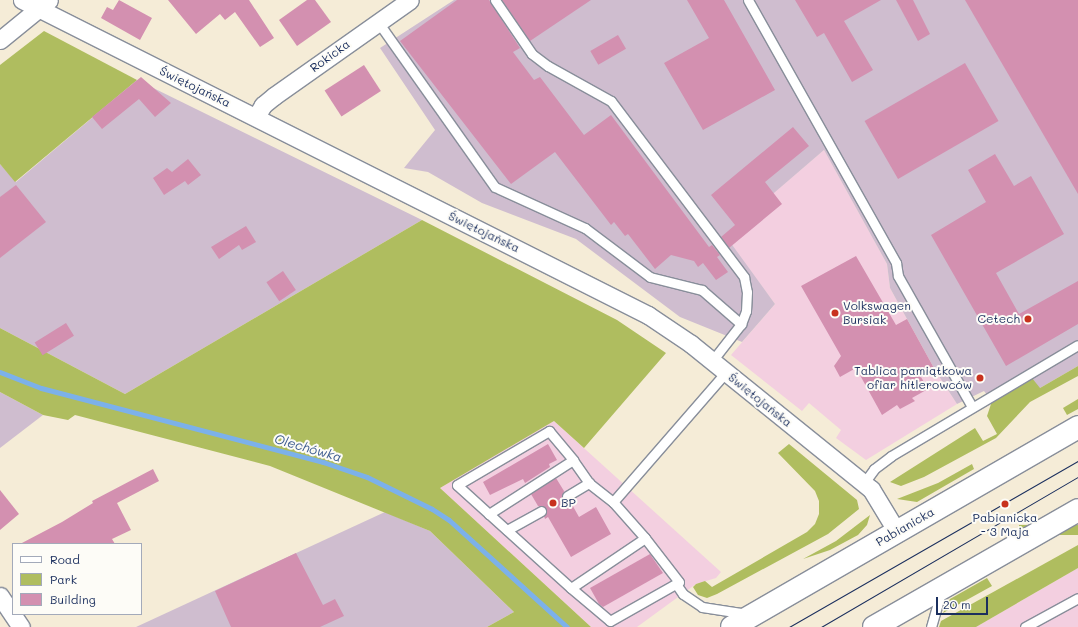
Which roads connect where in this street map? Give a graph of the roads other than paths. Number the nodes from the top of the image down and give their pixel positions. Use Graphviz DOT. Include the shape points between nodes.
graph roads {
  1 [pos="22,0"];
  2 [pos="410,0"];
  3 [pos="495,0"];
  4 [pos="748,0"];
  5 [pos="43,5"];
  6 [pos="378,22"];
  7 [pos="0,40"];
  8 [pos="256,117"];
  9 [pos="741,324"];
  10 [pos="1078,344"];
  11 [pos="712,361"];
  12 [pos="726,372"];
  13 [pos="972,407"];
  14 [pos="1078,427"];
  15 [pos="573,460"];
  16 [pos="589,483"];
  17 [pos="864,483"];
  18 [pos="567,496"];
  19 [pos="613,502"];
  20 [pos="1078,510"];
  21 [pos="541,511"];
  22 [pos="489,514"];
  23 [pos="507,530"];
  24 [pos="897,532"];
  25 [pos="645,538"];
  26 [pos="676,584"];
  27 [pos="571,588"];
  28 [pos="942,588"];
  29 [pos="0,596"];
  30 [pos="1078,598"];
  31 [pos="12,614"];
  32 [pos="13,615"];
  33 [pos="752,616"];
  34 [pos="21,627"];
  35 [pos="732,627"];
  36 [pos="874,627"];
  37 [pos="932,627"];
  38 [pos="1025,627"];
  1 -- 5 [label="street, Świętojańska"];
  2 -- 6 [label="street, Rokicka"];
  3 -- 9 [label="lane" via="532,54 548,66 612,102 744,277 747,292 746,311"];
  4 -- 13 [label="lane" via="896,263 898,276"];
  5 -- 7 [label="street"];
  5 -- 8 [label="street, Świętojańska"];
  6 -- 8 [label="street, Rokicka" via="263,105"];
  6 -- 9 [label="lane" via="495,187 585,228 650,277 702,290"];
  8 -- 11 [label="street, Świętojańska" via="364,174 629,305 667,327"];
  9 -- 11 [label="lane"];
  10 -- 13 [label="lane"];
  11 -- 12 [label="street, Świętojańska"];
  12 -- 17 [label="street, Świętojańska"];
  12 -- 19 [label="lane"];
  13 -- 17 [label="lane" via="891,456 874,469"];
  14 -- 24 [label="main road, Pabianicka"];
  15 -- 16 [label="lane"];
  15 -- 22 [label="lane"];
  15 -- 22 [label="lane" via="549,432 457,485"];
  16 -- 18 [label="lane"];
  16 -- 19 [label="lane"];
  17 -- 24 [label="street, Świętojańska" via="877,496"];
  19 -- 25 [label="lane"];
  20 -- 28 [label="main road"];
  21 -- 23 [label="lane"];
  22 -- 23 [label="lane"];
  23 -- 27 [label="lane"];
  24 -- 33 [label="main road, Pabianicka"];
  25 -- 26 [label="lane" via="679,582"];
  25 -- 27 [label="lane"];
  26 -- 27 [label="lane" via="610,621"];
  26 -- 33 [label="lane" via="683,594 702,607"];
  28 -- 36 [label="main road"];
  28 -- 37 [label="lane"];
  29 -- 31 [label="street"];
  30 -- 38 [label="lane"];
  32 -- 34 [label="street"];
  33 -- 35 [label="main road, Pabianicka"];
}
